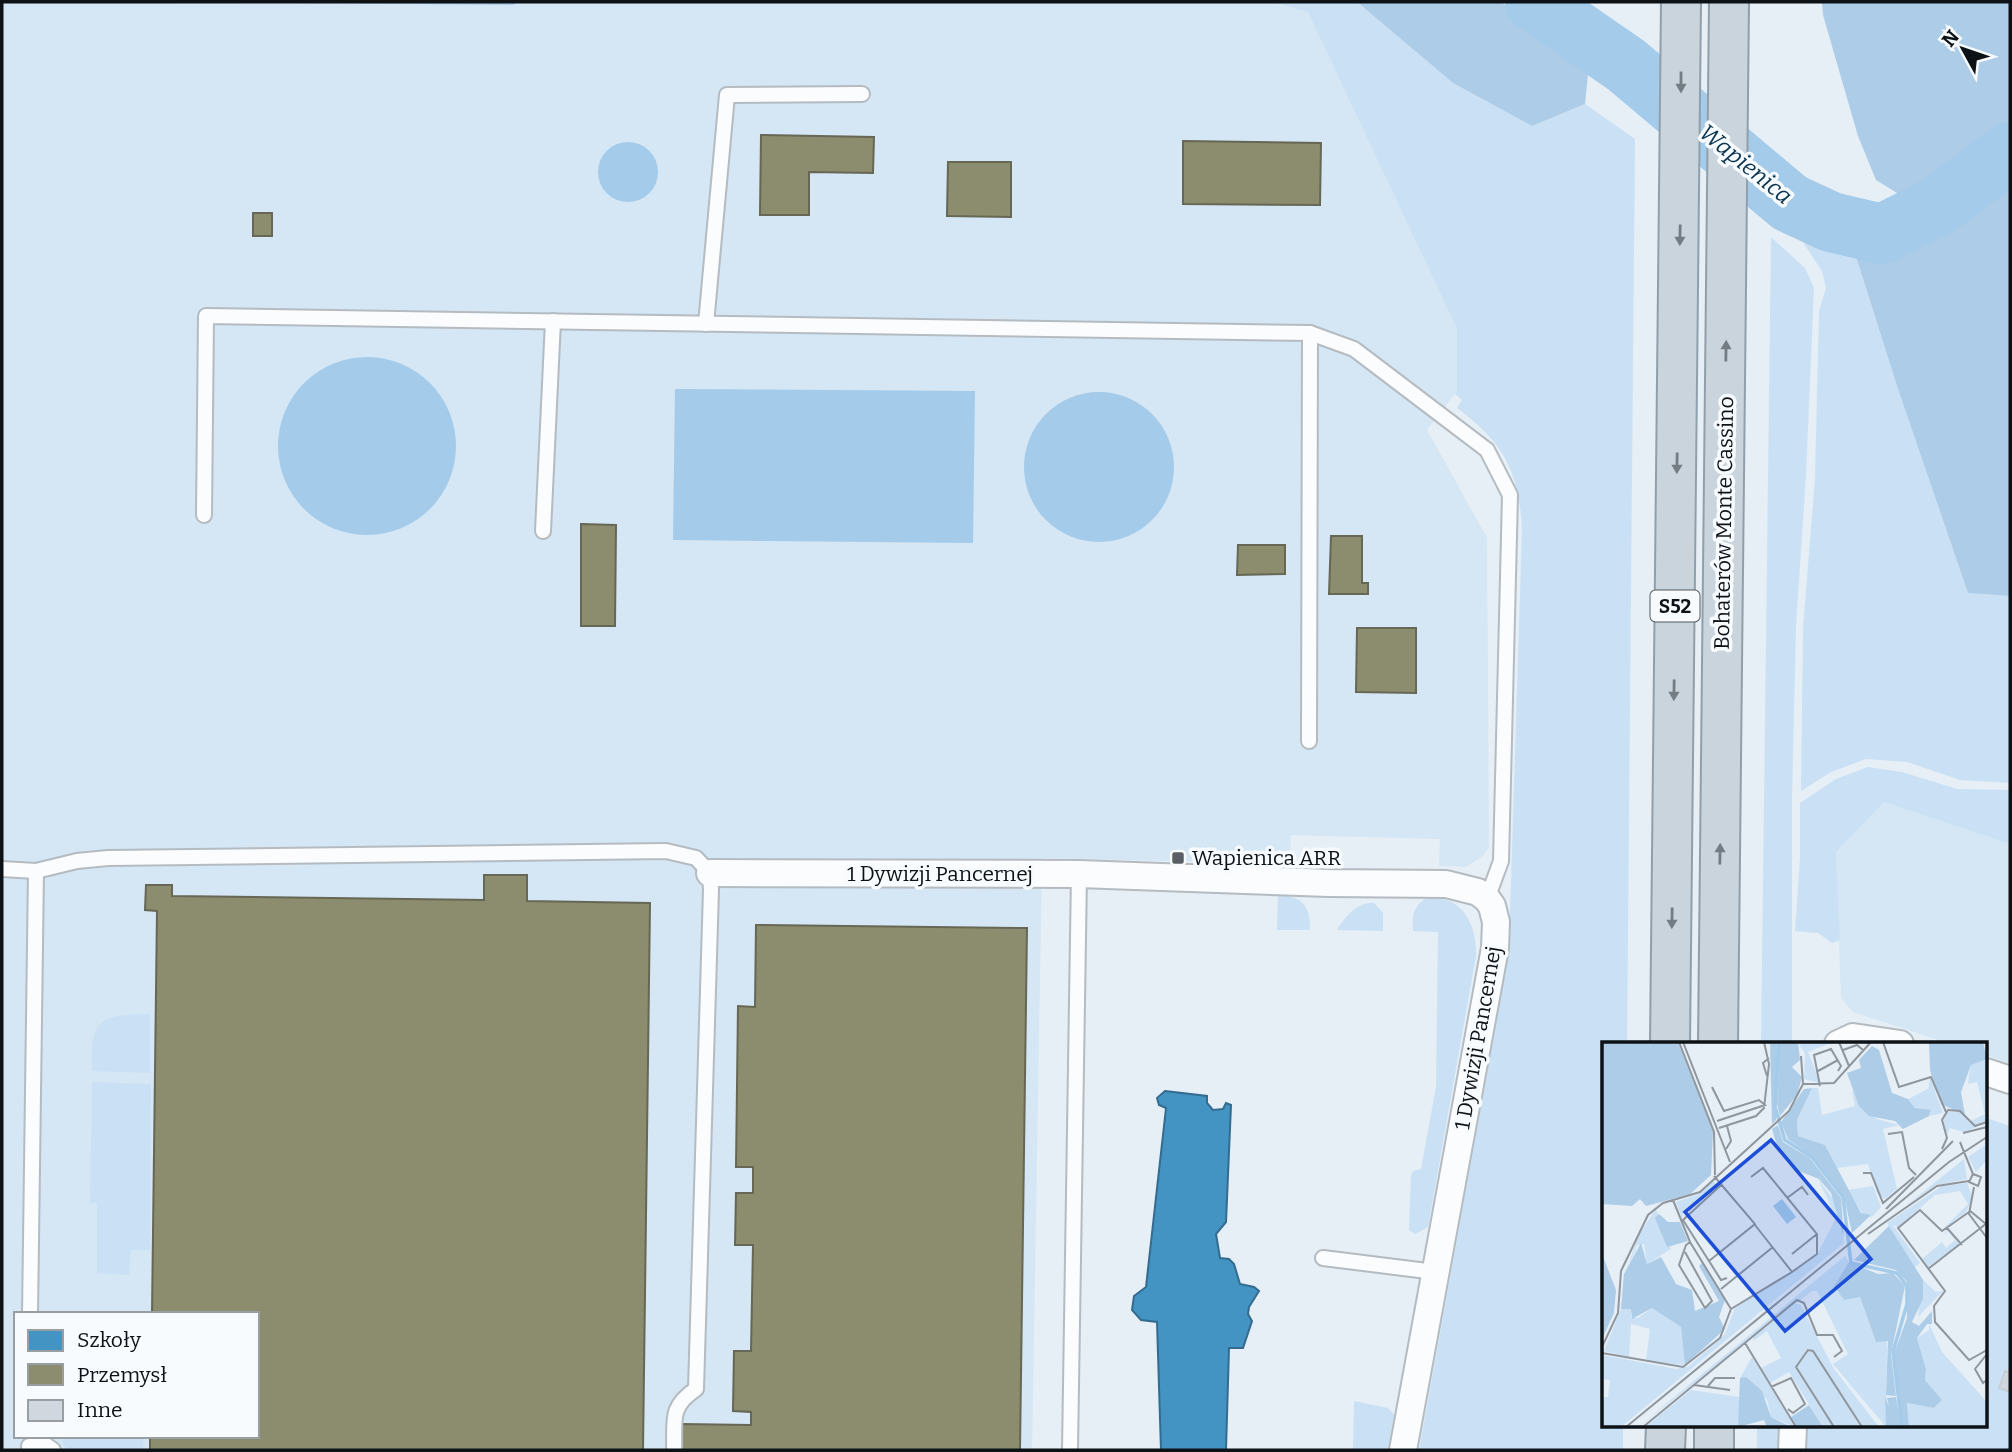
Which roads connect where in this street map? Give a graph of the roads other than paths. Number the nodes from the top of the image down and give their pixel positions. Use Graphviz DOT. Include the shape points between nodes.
graph roads {
  1 [pos="1729,2"];
  2 [pos="1681,8"];
  3 [pos="862,94"];
  4 [pos="553,321"];
  5 [pos="706,324"];
  6 [pos="1310,333"];
  7 [pos="204,515"];
  8 [pos="543,531"];
  9 [pos="1309,741"];
  10 [pos="2,869"];
  11 [pos="36,871"];
  12 [pos="710,873"];
  13 [pos="1079,874"];
  14 [pos="1487,898"];
  15 [pos="1670,1042"];
  16 [pos="1718,1042"];
  17 [pos="1843,1042"];
  18 [pos="1884,1042"];
  19 [pos="1988,1073"];
  20 [pos="2010,1080"];
  21 [pos="1324,1258"];
  22 [pos="1435,1272"];
  23 [pos="30,1312"];
  24 [pos="1665,1428"];
  25 [pos="1714,1428"];
  26 [pos="1793,1428"];
  27 [pos="29,1444"];
  28 [pos="53,1450"];
  29 [pos="674,1450"];
  30 [pos="1070,1450"];
  31 [pos="1404,1450"];
  32 [pos="1665,1450"];
  33 [pos="1714,1450"];
  34 [pos="1792,1450"];
  16 -- 1 [label="highway, Bohaterów Monte Cassino / S52, one-way"];
  2 -- 15 [label="highway, S52, one-way"];
  3 -- 5 [label="lane" via="727,95"];
  4 -- 5 [label="lane"];
  4 -- 7 [label="lane" via="206,316"];
  4 -- 8 [label="lane"];
  5 -- 6 [label="lane"];
  6 -- 9 [label="lane"];
  6 -- 14 [label="lane" via="1354,349 1487,450 1510,495 1501,862"];
  10 -- 11 [label="lane"];
  11 -- 12 [label="lane" via="108,858 667,851 696,858"];
  11 -- 23 [label="lane"];
  12 -- 13 [label="street, 1 Dywizji Pancernej"];
  12 -- 29 [label="lane" via="696,1389 675,1410"];
  13 -- 14 [label="street, 1 Dywizji Pancernej" via="1446,884"];
  13 -- 30 [label="lane"];
  14 -- 22 [label="street, 1 Dywizji Pancernej" via="1496,922 1496,948"];
  17 -- 18 [label="street" via="1853,1038"];
  19 -- 20 [label="street"];
  21 -- 22 [label="lane"];
  22 -- 31 [label="street, 1 Dywizji Pancernej"];
  24 -- 32 [label="highway"];
  25 -- 33 [label="highway"];
  26 -- 34 [label="street"];
  27 -- 28 [label="lane"];
}
